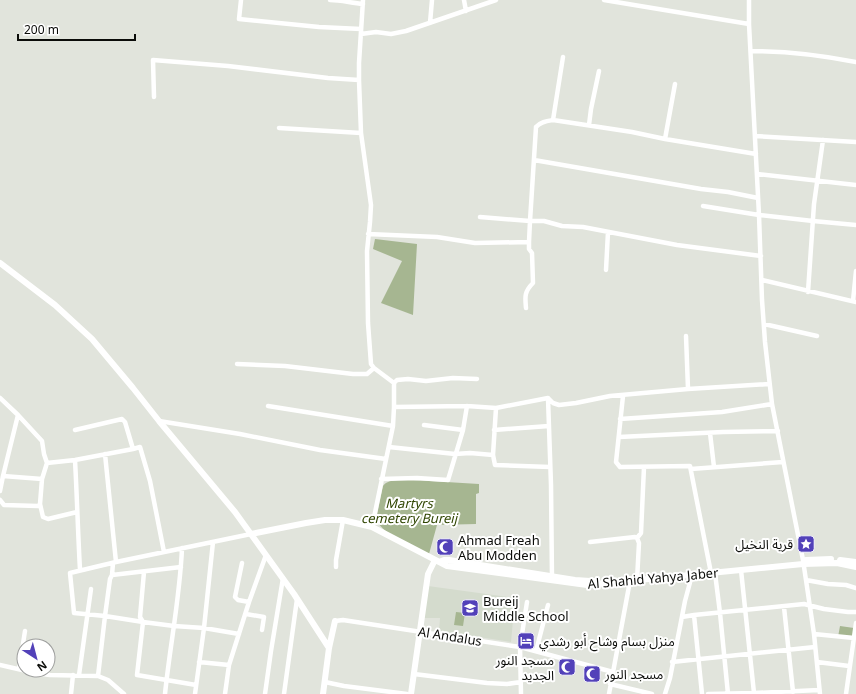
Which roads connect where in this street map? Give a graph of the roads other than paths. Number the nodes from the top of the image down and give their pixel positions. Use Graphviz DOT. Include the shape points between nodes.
graph roads {
  1 [pos="241,0"];
  2 [pos="330,0"];
  3 [pos="432,0"];
  4 [pos="464,0"];
  5 [pos="496,0"];
  6 [pos="604,0"];
  7 [pos="749,0"];
  8 [pos="363,2"];
  9 [pos="466,11"];
  10 [pos="430,23"];
  11 [pos="749,24"];
  12 [pos="361,32"];
  13 [pos="751,51"];
  14 [pos="563,57"];
  15 [pos="856,62"];
  16 [pos="599,71"];
  17 [pos="359,80"];
  18 [pos="675,84"];
  19 [pos="154,97"];
  20 [pos="553,120"];
  21 [pos="589,125"];
  22 [pos="279,128"];
  23 [pos="361,133"];
  24 [pos="755,136"];
  25 [pos="665,138"];
  26 [pos="823,140"];
  27 [pos="856,142"];
  28 [pos="756,154"];
  29 [pos="534,160"];
  30 [pos="757,174"];
  31 [pos="818,181"];
  32 [pos="856,185"];
  33 [pos="758,198"];
  34 [pos="703,206"];
  35 [pos="760,215"];
  36 [pos="480,216"];
  37 [pos="530,221"];
  38 [pos="813,221"];
  39 [pos="856,225"];
  40 [pos="608,232"];
  41 [pos="368,234"];
  42 [pos="529,242"];
  43 [pos="761,256"];
  44 [pos="0,263"];
  45 [pos="606,270"];
  46 [pos="856,271"];
  47 [pos="762,280"];
  48 [pos="808,292"];
  49 [pos="855,302"];
  50 [pos="526,308"];
  51 [pos="764,324"];
  52 [pos="686,336"];
  53 [pos="817,336"];
  54 [pos="237,364"];
  55 [pos="374,368"];
  56 [pos="477,379"];
  57 [pos="394,383"];
  58 [pos="769,384"];
  59 [pos="688,389"];
  60 [pos="623,396"];
  61 [pos="0,398"];
  62 [pos="548,398"];
  63 [pos="772,404"];
  64 [pos="268,406"];
  65 [pos="467,406"];
  66 [pos="394,407"];
  67 [pos="496,408"];
  68 [pos="18,415"];
  69 [pos="620,419"];
  70 [pos="159,421"];
  71 [pos="424,425"];
  72 [pos="393,426"];
  73 [pos="549,426"];
  74 [pos="75,430"];
  75 [pos="463,430"];
  76 [pos="494,430"];
  77 [pos="778,431"];
  78 [pos="710,433"];
  79 [pos="619,437"];
  80 [pos="389,447"];
  81 [pos="133,448"];
  82 [pos="105,454"];
  83 [pos="455,454"];
  84 [pos="493,455"];
  85 [pos="386,459"];
  86 [pos="76,460"];
  87 [pos="783,462"];
  88 [pos="47,463"];
  89 [pos="550,467"];
  90 [pos="644,467"];
  91 [pos="714,467"];
  92 [pos="691,469"];
  93 [pos="3,476"];
  94 [pos="42,479"];
  95 [pos="381,479"];
  96 [pos="0,492"];
  97 [pos="0,500"];
  98 [pos="40,504"];
  99 [pos="77,512"];
  100 [pos="343,520"];
  101 [pos="372,527"];
  102 [pos="251,534"];
  103 [pos="637,538"];
  104 [pos="213,542"];
  105 [pos="590,542"];
  106 [pos="182,548"];
  107 [pos="164,552"];
  108 [pos="266,555"];
  109 [pos="437,561"];
  110 [pos="114,562"];
  111 [pos="803,562"];
  112 [pos="856,562"];
  113 [pos="242,563"];
  114 [pos="181,567"];
  115 [pos="336,567"];
  116 [pos="856,567"];
  117 [pos="80,570"];
  118 [pos="741,570"];
  119 [pos="144,572"];
  120 [pos="712,572"];
  121 [pos="112,575"];
  122 [pos="692,575"];
  123 [pos="283,578"];
  124 [pos="552,578"];
  125 [pos="635,579"];
  126 [pos="806,580"];
  127 [pos="856,588"];
  128 [pos="91,589"];
  129 [pos="297,599"];
  130 [pos="249,602"];
  131 [pos="527,602"];
  132 [pos="548,605"];
  133 [pos="810,605"];
  134 [pos="784,607"];
  135 [pos="745,610"];
  136 [pos="856,612"];
  137 [pos="720,613"];
  138 [pos="87,614"];
  139 [pos="246,614"];
  140 [pos="694,615"];
  141 [pos="105,616"];
  142 [pos="682,617"];
  143 [pos="335,621"];
  144 [pos="143,622"];
  145 [pos="856,623"];
  146 [pos="174,626"];
  147 [pos="204,628"];
  148 [pos="25,630"];
  149 [pos="262,630"];
  150 [pos="420,631"];
  151 [pos="239,634"];
  152 [pos="814,634"];
  153 [pos="24,638"];
  154 [pos="854,638"];
  155 [pos="520,647"];
  156 [pos="815,647"];
  157 [pos="329,648"];
  158 [pos="789,650"];
  159 [pos="536,651"];
  160 [pos="750,654"];
  161 [pos="724,657"];
  162 [pos="698,660"];
  163 [pos="199,662"];
  164 [pos="672,662"];
  165 [pos="817,662"];
  166 [pos="0,665"];
  167 [pos="229,665"];
  168 [pos="849,666"];
  169 [pos="16,668"];
  170 [pos="613,672"];
  171 [pos="414,674"];
  172 [pos="56,675"];
  173 [pos="79,675"];
  174 [pos="73,676"];
  175 [pos="98,676"];
  176 [pos="166,681"];
  177 [pos="325,682"];
  178 [pos="521,682"];
  179 [pos="610,684"];
  180 [pos="196,685"];
  181 [pos="793,692"];
  182 [pos="819,692"];
  183 [pos="754,693"];
  184 [pos="71,694"];
  185 [pos="124,694"];
  186 [pos="165,694"];
  187 [pos="195,694"];
  188 [pos="225,694"];
  189 [pos="265,694"];
  190 [pos="284,694"];
  191 [pos="323,694"];
  192 [pos="407,694"];
  193 [pos="411,694"];
  194 [pos="521,694"];
  195 [pos="609,694"];
  196 [pos="652,694"];
  197 [pos="664,694"];
  198 [pos="702,694"];
  199 [pos="708,694"];
  200 [pos="728,694"];
  201 [pos="846,694"];
  1 -- 12 [label="street" via="239,19"];
  2 -- 8 [label="street"];
  3 -- 10 [label="street"];
  4 -- 9 [label="street"];
  5 -- 9 [label="street"];
  6 -- 11 [label="street"];
  7 -- 11 [label="street"];
  8 -- 12 [label="street"];
  9 -- 10 [label="street"];
  10 -- 12 [label="street" via="391,34"];
  11 -- 13 [label="street"];
  12 -- 17 [label="street"];
  13 -- 15 [label="street" via="802,53"];
  13 -- 24 [label="street"];
  14 -- 20 [label="street"];
  16 -- 21 [label="street"];
  17 -- 19 [label="street" via="153,60"];
  17 -- 23 [label="street"];
  18 -- 25 [label="street"];
  20 -- 21 [label="street"];
  20 -- 29 [label="street" via="538,124 536,127"];
  21 -- 25 [label="street"];
  22 -- 23 [label="street"];
  23 -- 41 [label="street" via="371,205"];
  24 -- 26 [label="street"];
  24 -- 28 [label="street"];
  25 -- 28 [label="street"];
  26 -- 27 [label="street"];
  26 -- 31 [label="street"];
  28 -- 30 [label="street"];
  29 -- 33 [label="street"];
  29 -- 37 [label="street"];
  30 -- 31 [label="street"];
  30 -- 33 [label="street"];
  31 -- 32 [label="street"];
  31 -- 38 [label="street"];
  33 -- 35 [label="street"];
  34 -- 35 [label="street"];
  35 -- 38 [label="street"];
  35 -- 43 [label="street"];
  36 -- 37 [label="street"];
  37 -- 40 [label="street"];
  37 -- 42 [label="street"];
  38 -- 39 [label="street"];
  38 -- 48 [label="street"];
  40 -- 43 [label="street" via="677,245"];
  40 -- 45 [label="street"];
  41 -- 42 [label="street" via="437,237 475,243"];
  41 -- 55 [label="street" via="368,323 371,364"];
  42 -- 50 [label="street" via="533,283 526,294"];
  43 -- 47 [label="street"];
  44 -- 70 [label="street" via="55,305 92,339"];
  46 -- 49 [label="street"];
  47 -- 48 [label="street"];
  47 -- 51 [label="street"];
  48 -- 49 [label="street"];
  51 -- 53 [label="street"];
  51 -- 58 [label="street"];
  52 -- 59 [label="street"];
  54 -- 55 [label="street" via="285,366 353,374 367,374"];
  55 -- 57 [label="street"];
  56 -- 57 [label="street" via="408,379 397,380"];
  57 -- 66 [label="street"];
  58 -- 59 [label="street"];
  58 -- 63 [label="street"];
  59 -- 60 [label="street"];
  60 -- 62 [label="street" via="559,405"];
  60 -- 69 [label="street"];
  61 -- 68 [label="street"];
  62 -- 67 [label="street"];
  62 -- 73 [label="street"];
  63 -- 69 [label="street" via="722,412"];
  63 -- 77 [label="street"];
  64 -- 72 [label="street"];
  65 -- 66 [label="street"];
  65 -- 67 [label="street"];
  65 -- 75 [label="street"];
  66 -- 72 [label="street"];
  67 -- 76 [label="street"];
  68 -- 88 [label="street" via="42,441"];
  68 -- 93 [label="street"];
  69 -- 79 [label="street"];
  70 -- 85 [label="street" via="320,450"];
  70 -- 102 [label="street"];
  71 -- 75 [label="street"];
  72 -- 80 [label="street"];
  73 -- 76 [label="street"];
  73 -- 89 [label="street"];
  74 -- 81 [label="street" via="122,419"];
  75 -- 83 [label="street"];
  76 -- 84 [label="street"];
  77 -- 78 [label="street"];
  77 -- 87 [label="street"];
  78 -- 79 [label="street"];
  78 -- 91 [label="street"];
  79 -- 90 [label="street" via="616,462 620,467"];
  80 -- 83 [label="street"];
  80 -- 85 [label="street"];
  81 -- 82 [label="street"];
  81 -- 107 [label="street" via="140,448 150,481"];
  82 -- 86 [label="street"];
  82 -- 110 [label="street"];
  83 -- 84 [label="street"];
  83 -- 95 [label="street" via="448,480"];
  84 -- 89 [label="street" via="496,465"];
  85 -- 95 [label="street"];
  86 -- 88 [label="street"];
  86 -- 99 [label="street"];
  87 -- 91 [label="street"];
  87 -- 111 [label="street"];
  88 -- 94 [label="street"];
  89 -- 124 [label="street"];
  90 -- 92 [label="street" via="690,466"];
  90 -- 103 [label="street" via="641,533"];
  91 -- 92 [label="street"];
  92 -- 120 [label="street"];
  93 -- 94 [label="street"];
  93 -- 96 [label="street"];
  94 -- 98 [label="street"];
  95 -- 101 [label="street"];
  97 -- 98 [label="street" via="4,505"];
  98 -- 99 [label="street" via="43,517 48,519"];
  99 -- 117 [label="street"];
  100 -- 101 [label="street, Al Shahid Yahya Jaber"];
  100 -- 102 [label="street, Al Shahid Yahya Jaber" via="325,520"];
  100 -- 115 [label="street"];
  101 -- 109 [label="street, Al Shahid Yahya Jaber"];
  102 -- 104 [label="street"];
  102 -- 108 [label="street"];
  103 -- 105 [label="street"];
  103 -- 125 [label="street"];
  104 -- 106 [label="street"];
  104 -- 147 [label="street"];
  106 -- 107 [label="street"];
  106 -- 114 [label="street"];
  107 -- 110 [label="street"];
  108 -- 123 [label="street"];
  108 -- 130 [label="street"];
  109 -- 124 [label="street, Al Shahid Yahya Jaber" via="447,566"];
  109 -- 150 [label="street" via="428,574"];
  110 -- 117 [label="street"];
  110 -- 121 [label="street"];
  111 -- 112 [label="street, Al Shahid Yahya Jaber" via="830,559"];
  111 -- 116 [label="street, Al Shahid Yahya Jaber" via="837,563"];
  111 -- 118 [label="street, Al Shahid Yahya Jaber"];
  111 -- 120 [label="street, Al Shahid Yahya Jaber"];
  111 -- 126 [label="street"];
  113 -- 130 [label="street" via="235,597"];
  114 -- 119 [label="street"];
  114 -- 146 [label="street"];
  117 -- 138 [label="street" via="70,573 74,613"];
  118 -- 120 [label="street, Al Shahid Yahya Jaber"];
  118 -- 135 [label="street"];
  119 -- 121 [label="street"];
  119 -- 144 [label="street" via="140,617"];
  120 -- 122 [label="street, Al Shahid Yahya Jaber"];
  120 -- 125 [label="street, Al Shahid Yahya Jaber"];
  120 -- 137 [label="street"];
  121 -- 141 [label="street"];
  122 -- 125 [label="street, Al Shahid Yahya Jaber"];
  122 -- 142 [label="street"];
  123 -- 129 [label="street"];
  123 -- 189 [label="street"];
  124 -- 125 [label="street, Al Shahid Yahya Jaber" via="587,585"];
  125 -- 170 [label="street"];
  126 -- 127 [label="street"];
  126 -- 133 [label="street"];
  128 -- 138 [label="street"];
  129 -- 157 [label="street"];
  129 -- 190 [label="street"];
  130 -- 139 [label="street"];
  131 -- 155 [label="street"];
  132 -- 159 [label="street"];
  133 -- 134 [label="street"];
  133 -- 136 [label="street"];
  133 -- 152 [label="street"];
  134 -- 135 [label="street"];
  134 -- 158 [label="street"];
  135 -- 137 [label="street"];
  135 -- 160 [label="street"];
  137 -- 140 [label="street"];
  137 -- 161 [label="street"];
  138 -- 141 [label="street"];
  138 -- 173 [label="street"];
  139 -- 149 [label="street" via="264,617"];
  139 -- 151 [label="street"];
  140 -- 142 [label="street"];
  140 -- 162 [label="street"];
  141 -- 144 [label="street"];
  141 -- 175 [label="street"];
  142 -- 164 [label="street"];
  143 -- 150 [label="street, Al Andalus"];
  143 -- 157 [label="street"];
  144 -- 146 [label="street"];
  144 -- 176 [label="street" via="137,675"];
  145 -- 154 [label="street"];
  146 -- 147 [label="street"];
  146 -- 176 [label="street"];
  147 -- 151 [label="street"];
  147 -- 163 [label="street"];
  148 -- 153 [label="street"];
  150 -- 155 [label="street, Al Andalus"];
  150 -- 171 [label="street"];
  151 -- 167 [label="street"];
  152 -- 154 [label="street"];
  152 -- 156 [label="street"];
  154 -- 168 [label="street"];
  155 -- 159 [label="street, Al Andalus"];
  155 -- 178 [label="street"];
  156 -- 158 [label="street"];
  156 -- 165 [label="street"];
  157 -- 177 [label="street"];
  158 -- 160 [label="street"];
  158 -- 181 [label="street"];
  159 -- 170 [label="street, Al Andalus"];
  160 -- 161 [label="street"];
  160 -- 183 [label="street"];
  161 -- 162 [label="street"];
  161 -- 200 [label="street"];
  162 -- 164 [label="street"];
  162 -- 198 [label="street"];
  163 -- 167 [label="street"];
  163 -- 180 [label="street"];
  164 -- 197 [label="street"];
  165 -- 168 [label="street"];
  165 -- 182 [label="street"];
  166 -- 169 [label="street"];
  167 -- 188 [label="street"];
  168 -- 201 [label="street"];
  170 -- 179 [label="street"];
  171 -- 178 [label="street" via="487,683"];
  171 -- 193 [label="street"];
  172 -- 174 [label="street"];
  173 -- 174 [label="street"];
  173 -- 175 [label="street"];
  174 -- 184 [label="street"];
  175 -- 185 [label="street" via="108,680"];
  176 -- 180 [label="street"];
  176 -- 186 [label="street"];
  177 -- 191 [label="street"];
  177 -- 192 [label="street"];
  178 -- 194 [label="street"];
  179 -- 195 [label="street"];
  179 -- 196 [label="street"];
  180 -- 187 [label="street"];
  181 -- 182 [label="street"];
  181 -- 183 [label="street"];
  183 -- 200 [label="street"];
  199 -- 200 [label="street"];
}
